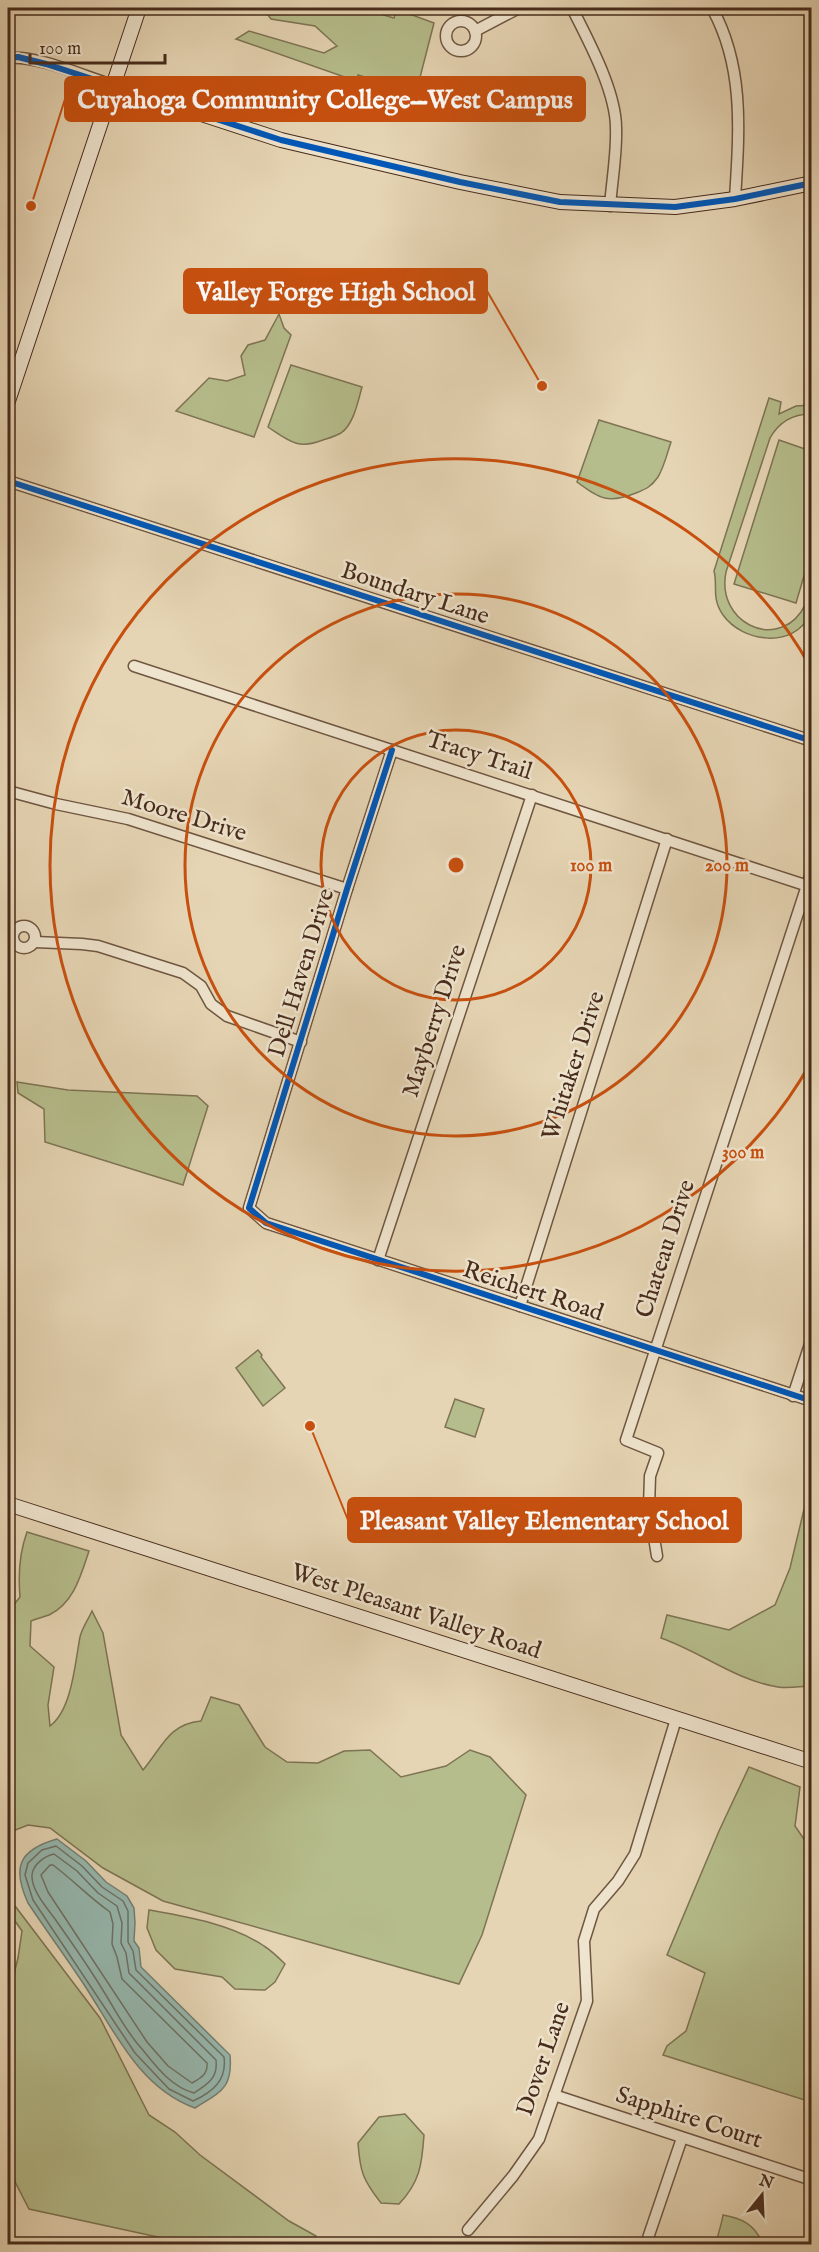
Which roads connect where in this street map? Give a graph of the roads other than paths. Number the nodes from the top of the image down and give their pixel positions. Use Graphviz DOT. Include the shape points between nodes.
graph roads {
  1 [pos="138,8"];
  2 [pos="519,8"];
  3 [pos="572,8"];
  4 [pos="712,8"];
  5 [pos="475,31"];
  6 [pos="8,58"];
  7 [pos="113,85"];
  8 [pos="812,183"];
  9 [pos="735,199"];
  10 [pos="610,206"];
  11 [pos="8,401"];
  12 [pos="8,481"];
  13 [pos="134,666"];
  14 [pos="812,741"];
  15 [pos="392,750"];
  16 [pos="8,791"];
  17 [pos="532,795"];
  18 [pos="668,839"];
  19 [pos="812,870"];
  20 [pos="809,886"];
  21 [pos="347,889"];
  22 [pos="35,942"];
  23 [pos="301,1042"];
  24 [pos="249,1208"];
  25 [pos="378,1260"];
  26 [pos="520,1306"];
  27 [pos="812,1338"];
  28 [pos="654,1351"];
  29 [pos="793,1396"];
  30 [pos="812,1401"];
  31 [pos="8,1504"];
  32 [pos="657,1556"];
  33 [pos="676,1719"];
  34 [pos="812,1762"];
  35 [pos="554,2095"];
  36 [pos="682,2138"];
  37 [pos="812,2180"];
  38 [pos="468,2230"];
  39 [pos="648,2238"];
  1 -- 7 [label="main road"];
  2 -- 5 [label="street"];
  3 -- 10 [label="street" via="609,91 616,126"];
  4 -- 9 [label="street" via="728,46 737,84"];
  6 -- 7 [label="street" via="46,64"];
  7 -- 10 [label="main road" via="281,140 493,189 560,202"];
  7 -- 11 [label="main road"];
  8 -- 9 [label="main road"];
  9 -- 10 [label="main road" via="675,207"];
  12 -- 14 [label="street, Boundary Lane"];
  13 -- 15 [label="street, Tracy Trail"];
  15 -- 17 [label="street, Tracy Trail"];
  15 -- 21 [label="street, Dell Haven Drive"];
  16 -- 21 [label="street, Moore Drive" via="128,819"];
  17 -- 18 [label="street, Tracy Trail"];
  17 -- 25 [label="street, Mayberry Drive"];
  18 -- 20 [label="street, Tracy Trail"];
  18 -- 26 [label="street, Whitaker Drive"];
  19 -- 20 [label="street, Chateau Drive"];
  20 -- 28 [label="street, Chateau Drive"];
  21 -- 23 [label="street, Dell Haven Drive"];
  22 -- 23 [label="street" via="98,946 183,973 201,986 212,1004 227,1016"];
  23 -- 24 [label="street, Dell Haven Drive"];
  24 -- 25 [label="street, Reichert Road" via="266,1223"];
  25 -- 26 [label="street, Reichert Road"];
  26 -- 28 [label="street, Reichert Road"];
  27 -- 29 [label="street"];
  28 -- 29 [label="street, Reichert Road"];
  28 -- 32 [label="street, Chateau Drive" via="626,1440 658,1453 650,1476 649,1507"];
  29 -- 30 [label="street, Reichert Road"];
  31 -- 33 [label="main road, West Pleasant Valley Road"];
  33 -- 34 [label="main road, West Pleasant Valley Road"];
  33 -- 35 [label="street, Dover Lane" via="635,1854 594,1909 584,1941 587,2001"];
  35 -- 36 [label="street, Sapphire Court"];
  35 -- 38 [label="street, Dover Lane" via="539,2139"];
  36 -- 37 [label="street, Sapphire Court"];
  36 -- 39 [label="street"];
}
